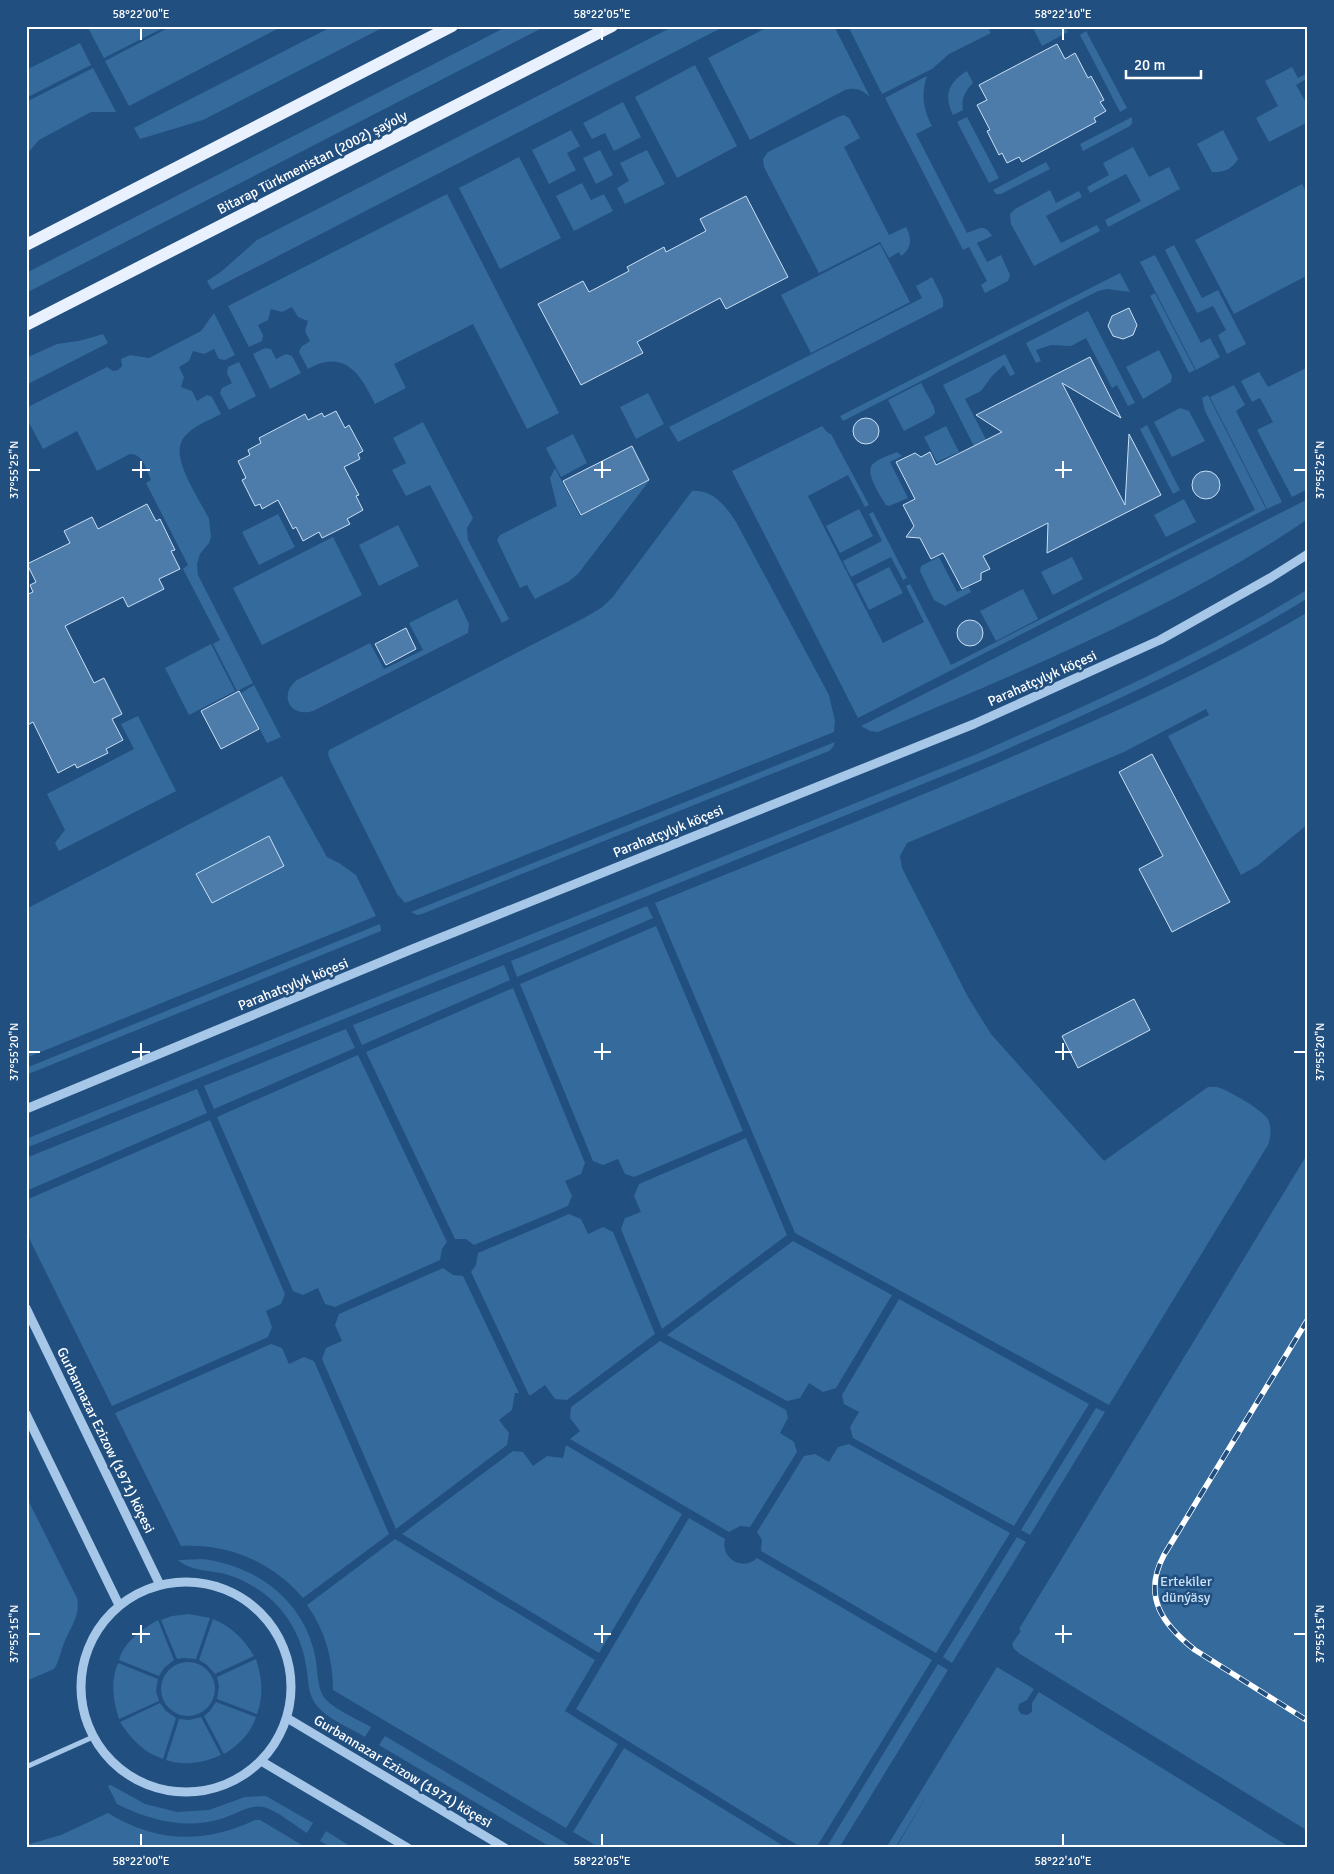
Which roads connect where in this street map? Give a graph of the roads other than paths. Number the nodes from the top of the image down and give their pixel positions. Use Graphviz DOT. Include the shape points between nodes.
graph roads {
  1 [pos="452,26"];
  2 [pos="612,26"];
  3 [pos="26,245"];
  4 [pos="26,325"];
  5 [pos="1308,554"];
  6 [pos="26,1109"];
  7 [pos="26,1308"];
  8 [pos="26,1414"];
  9 [pos="160,1585"];
  10 [pos="119,1605"];
  11 [pos="287,1718"];
  12 [pos="93,1737"];
  13 [pos="261,1761"];
  14 [pos="26,1767"];
  15 [pos="408,1848"];
  16 [pos="505,1848"];
  1 -- 3 [label="main road"];
  2 -- 4 [label="main road, Bitarap Türkmenistan (2002) şaýoly"];
  5 -- 6 [label="street, Parahatçylyk köçesi" via="1160,640 974,724 410,950"];
  7 -- 9 [label="street, Gurbannazar Ezizow (1971) köçesi"];
  8 -- 10 [label="street"];
  9 -- 10 [label="street"];
  9 -- 11 [label="street" via="189,1582 221,1588 249,1603 272,1626 286,1654 292,1686"];
  10 -- 12 [label="street" via="98,1629 86,1656 81,1686 84,1715"];
  11 -- 13 [label="street" via="277,1741"];
  11 -- 16 [label="street, Gurbannazar Ezizow (1971) köçesi"];
  12 -- 13 [label="street" via="116,1766 143,1783 174,1792 205,1790 228,1783"];
  12 -- 14 [label="street"];
  13 -- 15 [label="street"];
}
